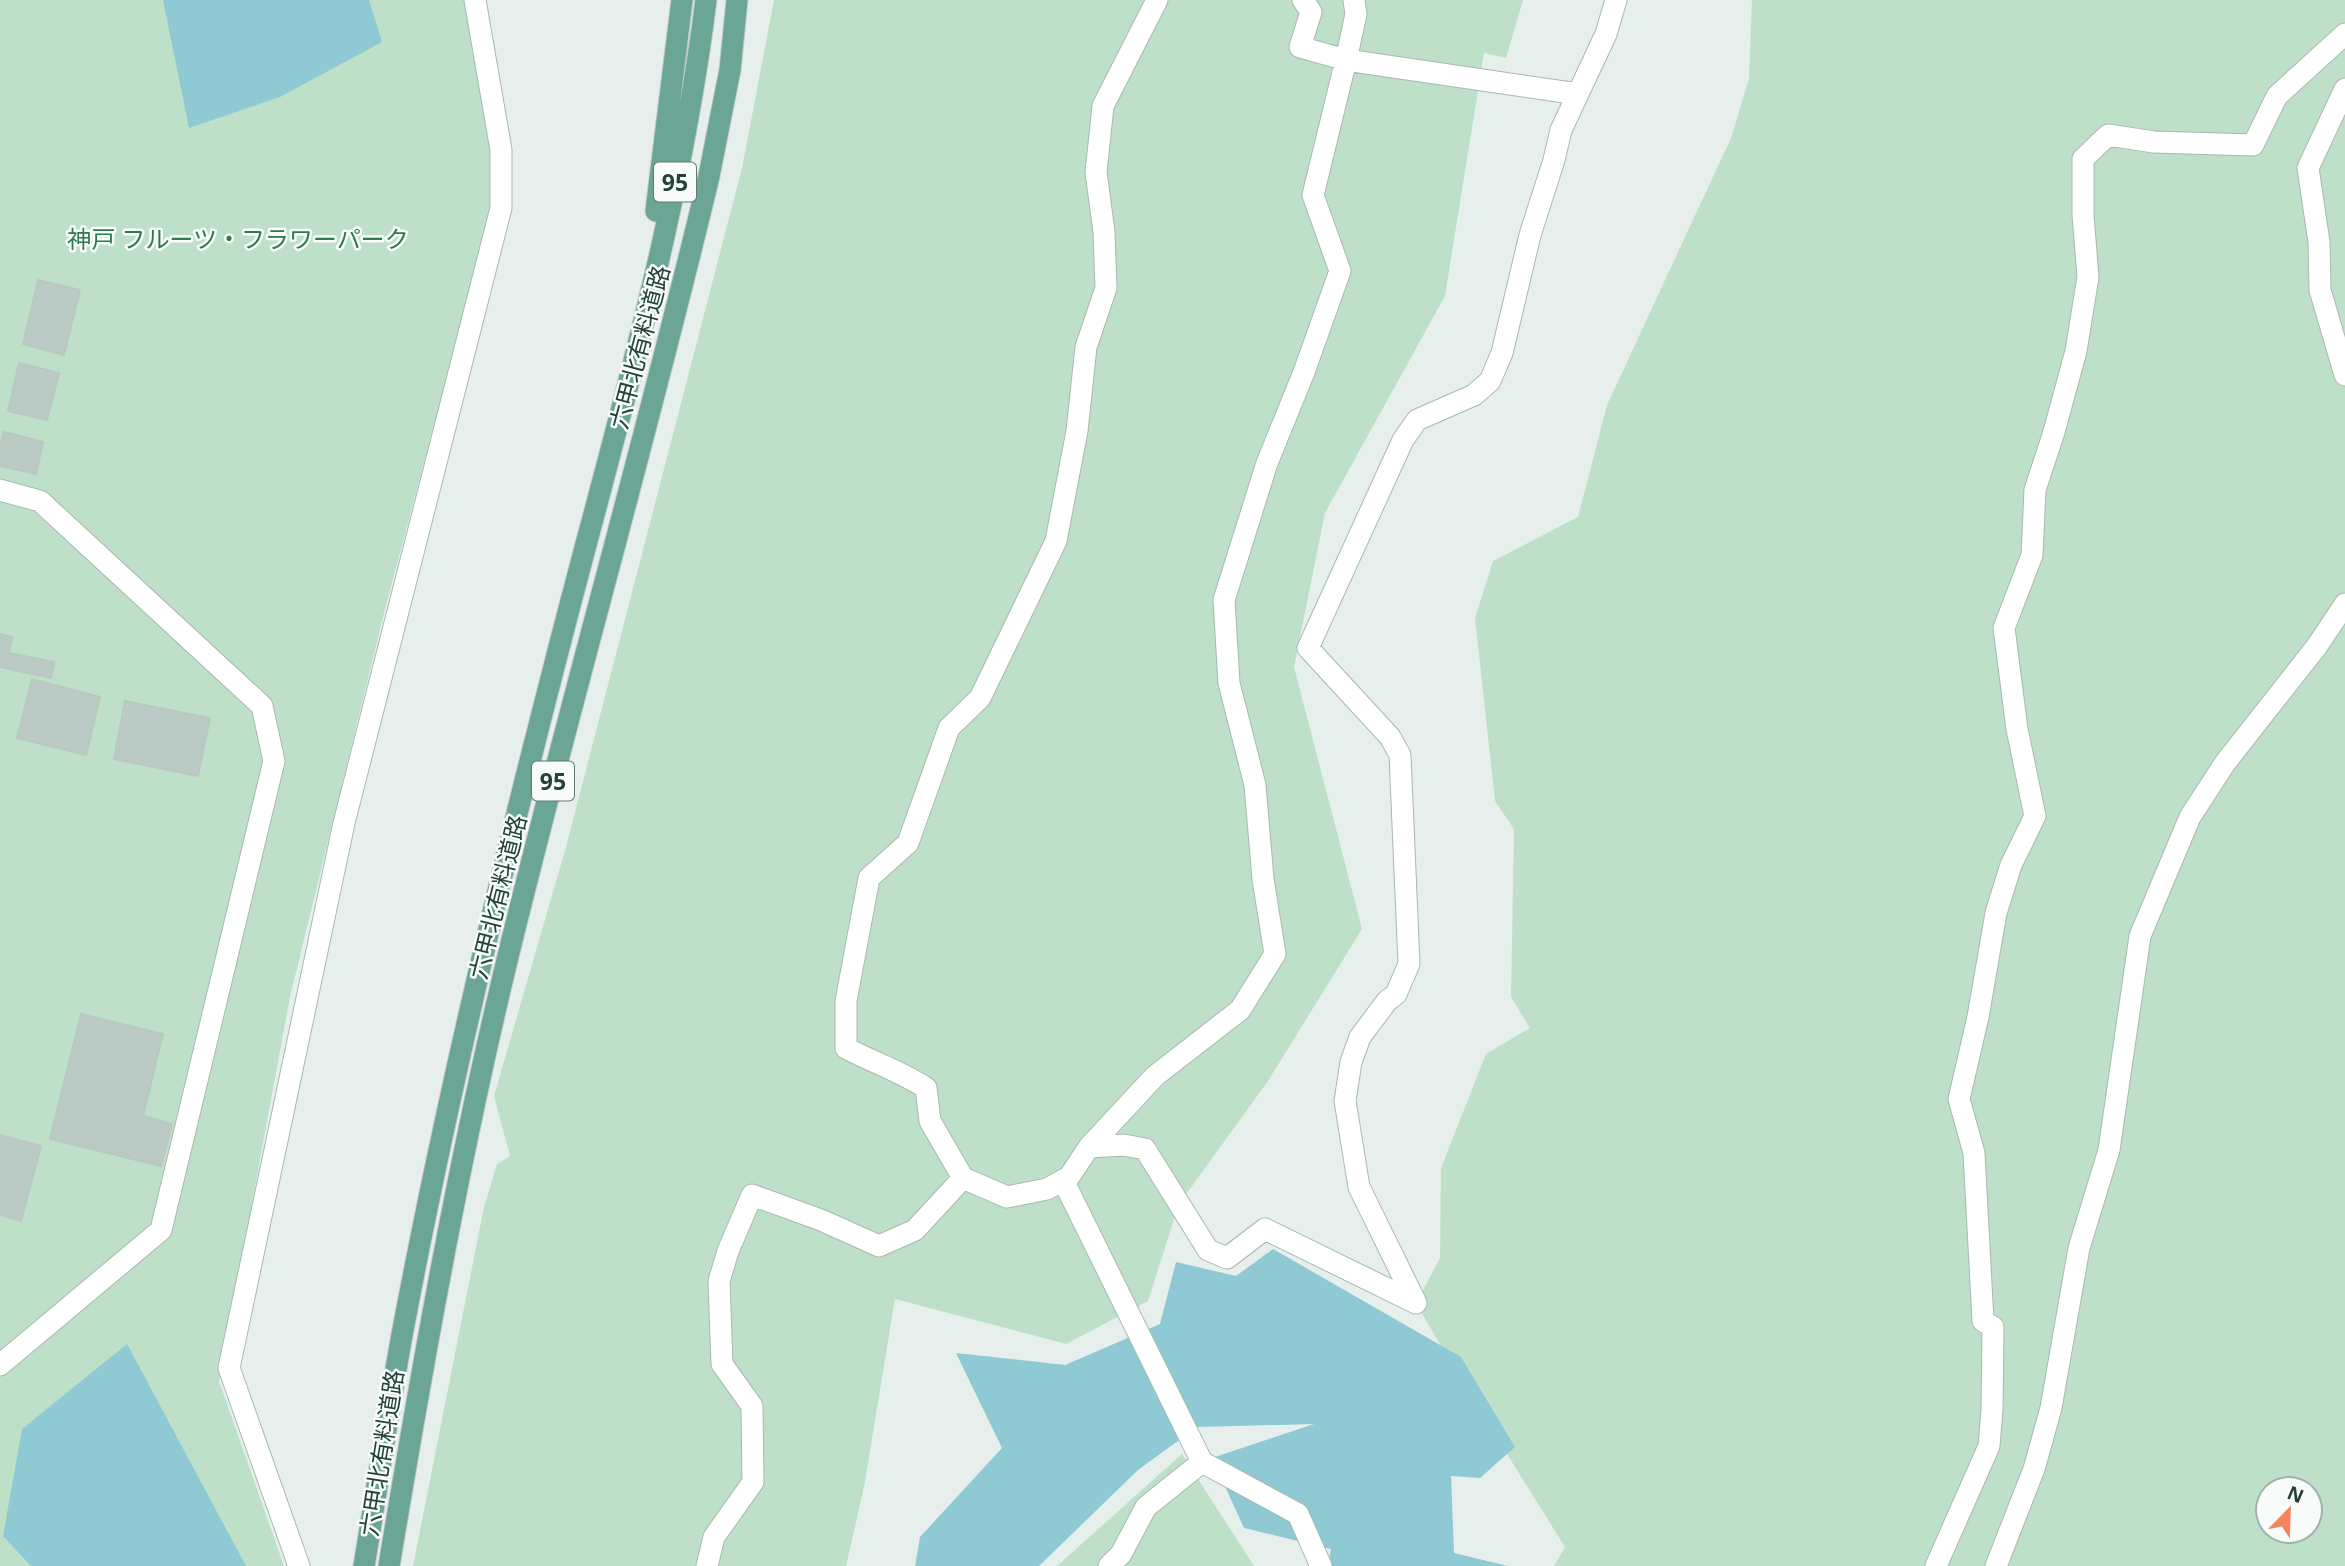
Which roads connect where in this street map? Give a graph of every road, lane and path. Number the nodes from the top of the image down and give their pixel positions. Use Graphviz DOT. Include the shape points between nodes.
graph roads {
  1 [pos="475,0"];
  2 [pos="682,0"];
  3 [pos="706,0"];
  4 [pos="737,0"];
  5 [pos="1157,0"];
  6 [pos="1303,0"];
  7 [pos="1354,0"];
  8 [pos="1616,0"];
  9 [pos="2345,34"];
  10 [pos="1346,60"];
  11 [pos="2345,89"];
  12 [pos="1578,94"];
  13 [pos="634,362"];
  14 [pos="2345,375"];
  15 [pos="0,490"];
  16 [pos="2345,604"];
  17 [pos="1089,1147"];
  18 [pos="963,1178"];
  19 [pos="1063,1180"];
  20 [pos="0,1365"];
  21 [pos="1202,1462"];
  22 [pos="299,1566"];
  23 [pos="364,1566"];
  24 [pos="389,1566"];
  25 [pos="707,1566"];
  26 [pos="1109,1566"];
  27 [pos="1321,1566"];
  28 [pos="1936,1566"];
  29 [pos="1996,1566"];
  1 -- 22 [label="street" via="501,150 500,208 344,822 229,1368"];
  2 -- 13 [label="main road"];
  3 -- 13 [label="main road, 六甲北有料道路 / 95" via="679,168"];
  4 -- 24 [label="main road, 六甲北有料道路 / 95" via="730,70 709,176 512,943 456,1189"];
  5 -- 18 [label="street" via="1103,106 1096,172 1106,288 1086,347 1077,430 1056,541 980,698 949,728 908,843 869,878 846,1001 846,1048 926,1088 930,1121"];
  6 -- 10 [label="street" via="1311,12 1300,47"];
  7 -- 10 [label="street" via="1356,14"];
  8 -- 12 [label="street"];
  9 -- 28 [label="street" via="2277,96 2253,145 2154,142 2108,135 2083,159 2088,277 2076,351 2035,490 2032,555 2004,628 2017,729 2035,816 2011,865 1996,913 1959,1099 1974,1153 1983,1321 1993,1326 1993,1410 1989,1446"];
  10 -- 12 [label="street"];
  10 -- 17 [label="street" via="1313,195 1340,271 1267,463 1224,600 1229,683 1255,785 1275,954 1240,1010 1156,1076"];
  11 -- 14 [label="street" via="2308,168 2319,242 2320,289"];
  12 -- 17 [label="street" via="1561,130 1502,353 1490,381 1474,395 1417,420 1403,440 1308,648 1390,737 1400,755 1409,964 1396,994 1360,1037 1345,1101 1359,1187 1416,1303 1265,1229 1227,1258 1208,1250 1145,1149"];
  13 -- 23 [label="main road, 六甲北有料道路 / 95" via="487,935 402,1335"];
  15 -- 20 [label="street" via="40,501 262,706 274,761 161,1230"];
  16 -- 29 [label="street" via="2190,817 2140,936 2109,1150 2079,1248 2051,1408 2034,1469"];
  17 -- 19 [label="street"];
  18 -- 19 [label="street" via="1007,1197 1047,1189"];
  18 -- 25 [label="street" via="915,1230 879,1246 752,1195 719,1281 722,1364 752,1406 753,1482 714,1538"];
  19 -- 21 [label="street"];
  21 -- 26 [label="street" via="1146,1507 1121,1554"];
  21 -- 27 [label="street" via="1298,1514"];
}
